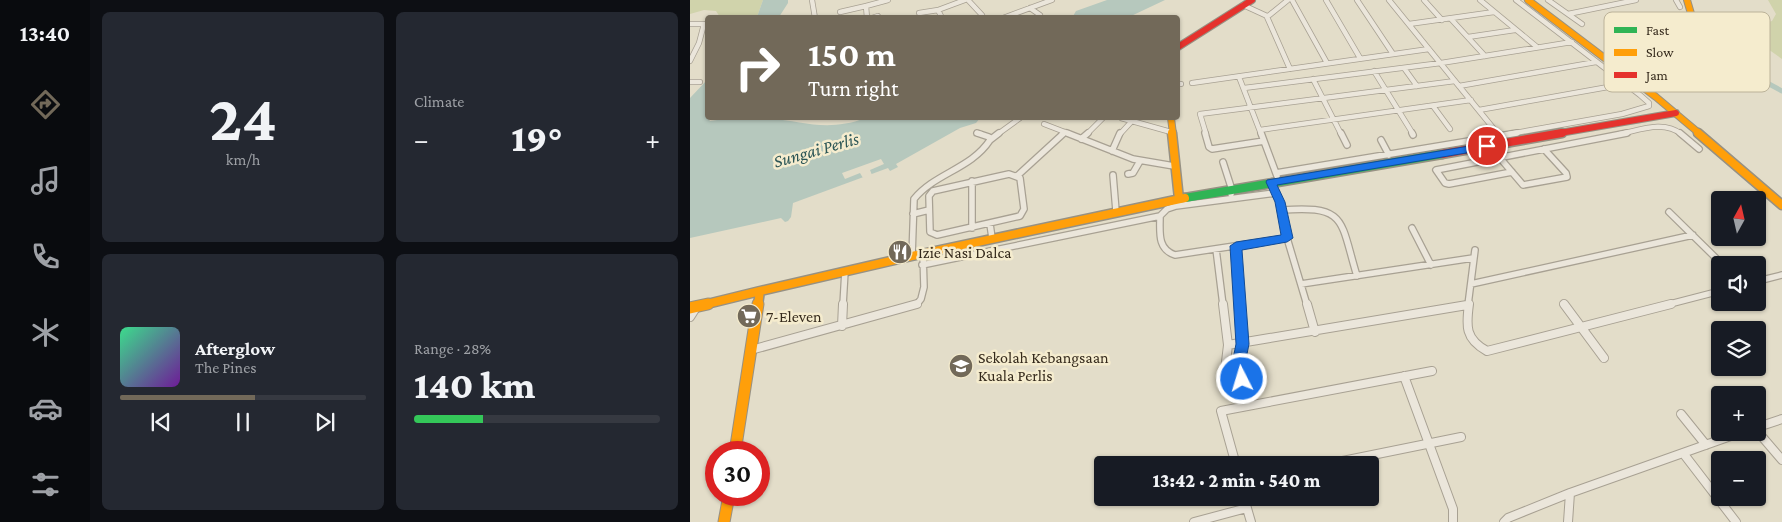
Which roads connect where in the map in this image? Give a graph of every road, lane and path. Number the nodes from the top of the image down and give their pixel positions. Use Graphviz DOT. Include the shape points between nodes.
graph roads {
  1 [pos="812,0"];
  2 [pos="888,0"];
  3 [pos="967,0"];
  4 [pos="1052,0"];
  5 [pos="1252,0"];
  6 [pos="1290,0"];
  7 [pos="1326,0"];
  8 [pos="1358,0"];
  9 [pos="1389,0"];
  10 [pos="1424,0"];
  11 [pos="1480,0"];
  12 [pos="1516,0"];
  13 [pos="1528,0"];
  14 [pos="1548,0"];
  15 [pos="1636,0"];
  16 [pos="1676,0"];
  17 [pos="1688,0"];
  18 [pos="881,1"];
  19 [pos="1243,5"];
  20 [pos="866,6"];
  21 [pos="1680,7"];
  22 [pos="1030,8"];
  23 [pos="938,10"];
  24 [pos="840,12"];
  25 [pos="1494,12"];
  26 [pos="1692,12"];
  27 [pos="919,13"];
  28 [pos="1568,14"];
  29 [pos="814,15"];
  30 [pos="866,15"];
  31 [pos="940,15"];
  32 [pos="982,15"];
  33 [pos="1011,15"];
  34 [pos="1040,15"];
  35 [pos="1267,16"];
  36 [pos="1451,19"];
  37 [pos="1442,20"];
  38 [pos="690,24"];
  39 [pos="1409,24"];
  40 [pos="1582,24"];
  41 [pos="1515,30"];
  42 [pos="1468,37"];
  43 [pos="1580,40"];
  44 [pos="1570,42"];
  45 [pos="1180,46"];
  46 [pos="1537,48"];
  47 [pos="1429,49"];
  48 [pos="1394,54"];
  49 [pos="1485,56"];
  50 [pos="1360,58"];
  51 [pos="1600,59"];
  52 [pos="1604,59"];
  53 [pos="1604,60"];
  54 [pos="690,61"];
  55 [pos="1441,63"];
  56 [pos="1604,63"];
  57 [pos="1327,64"];
  58 [pos="1404,68"];
  59 [pos="1290,69"];
  60 [pos="1374,72"];
  61 [pos="1239,77"];
  62 [pos="1313,79"];
  63 [pos="690,82"];
  64 [pos="700,82"];
  65 [pos="1192,83"];
  66 [pos="1457,83"];
  67 [pos="1417,86"];
  68 [pos="1244,88"];
  69 [pos="1604,88"];
  70 [pos="1386,90"];
  71 [pos="1635,92"];
  72 [pos="1650,92"];
  73 [pos="1322,98"];
  74 [pos="1471,100"];
  75 [pos="1660,100"];
  76 [pos="1251,106"];
  77 [pos="1433,106"];
  78 [pos="1479,110"];
  79 [pos="1398,111"];
  80 [pos="1676,113"];
  81 [pos="1622,114"];
  82 [pos="1659,116"];
  83 [pos="1017,120"];
  84 [pos="1101,120"];
  85 [pos="1128,120"];
  86 [pos="1171,120"];
  87 [pos="1132,121"];
  88 [pos="1333,121"];
  89 [pos="1630,122"];
  90 [pos="1044,124"];
  91 [pos="1692,127"];
  92 [pos="1450,129"];
  93 [pos="1260,130"];
  94 [pos="977,132"];
  95 [pos="1065,132"];
  96 [pos="1171,132"];
  97 [pos="1413,135"];
  98 [pos="1081,139"];
  99 [pos="990,140"];
  100 [pos="1380,140"];
  101 [pos="1264,141"];
  102 [pos="1506,141"];
  103 [pos="1347,146"];
  104 [pos="1699,149"];
  105 [pos="1544,150"];
  106 [pos="1112,152"];
  107 [pos="1522,153"];
  108 [pos="1390,155"];
  109 [pos="1408,156"];
  110 [pos="1500,158"];
  111 [pos="1140,161"];
  112 [pos="1223,162"];
  113 [pos="1174,166"];
  114 [pos="1512,172"];
  115 [pos="1128,174"];
  116 [pos="1113,175"];
  117 [pos="1017,176"];
  118 [pos="972,181"];
  119 [pos="1274,184"];
  120 [pos="1231,194"];
  121 [pos="1179,199"];
  122 [pos="1782,205"];
  123 [pos="929,210"];
  124 [pos="1285,210"];
  125 [pos="1116,211"];
  126 [pos="1669,212"];
  127 [pos="913,214"];
  128 [pos="1104,214"];
  129 [pos="1160,216"];
  130 [pos="990,224"];
  131 [pos="1107,226"];
  132 [pos="972,228"];
  133 [pos="1412,228"];
  134 [pos="1693,235"];
  135 [pos="992,238"];
  136 [pos="1287,238"];
  137 [pos="1236,246"];
  138 [pos="1216,250"];
  139 [pos="1475,250"];
  140 [pos="923,254"];
  141 [pos="912,256"];
  142 [pos="1714,256"];
  143 [pos="1473,258"];
  144 [pos="922,265"];
  145 [pos="1431,265"];
  146 [pos="845,271"];
  147 [pos="1782,275"];
  148 [pos="1357,276"];
  149 [pos="1766,279"];
  150 [pos="1300,284"];
  151 [pos="1471,284"];
  152 [pos="760,291"];
  153 [pos="1711,293"];
  154 [pos="1564,304"];
  155 [pos="1467,305"];
  156 [pos="693,307"];
  157 [pos="690,317"];
  158 [pos="842,326"];
  159 [pos="1581,328"];
  160 [pos="1314,332"];
  161 [pos="1243,344"];
  162 [pos="1228,345"];
  163 [pos="751,350"];
  164 [pos="1604,358"];
  165 [pos="1226,370"];
  166 [pos="1432,371"];
  167 [pos="1404,376"];
  168 [pos="1249,404"];
  169 [pos="1681,414"];
  170 [pos="1782,419"];
  171 [pos="1766,424"];
  172 [pos="1461,437"];
  173 [pos="737,441"];
  174 [pos="1717,441"];
  175 [pos="1766,441"];
  176 [pos="1430,443"];
  177 [pos="1706,445"];
  178 [pos="1683,453"];
  179 [pos="1234,456"];
  180 [pos="1367,456"];
  181 [pos="1782,460"];
  182 [pos="1570,493"];
  183 [pos="727,506"];
  184 [pos="1247,508"];
  185 [pos="724,522"];
  186 [pos="1194,522"];
  187 [pos="1251,522"];
  188 [pos="1453,522"];
  189 [pos="1504,522"];
  190 [pos="1568,522"];
  191 [pos="1736,522"];
  1 -- 29 [label="street"];
  2 -- 18 [label="street"];
  3 -- 23 [label="street"];
  3 -- 32 [label="street"];
  4 -- 22 [label="street"];
  5 -- 19 [label="street"];
  6 -- 35 [label="street"];
  6 -- 57 [label="street"];
  7 -- 50 [label="street"];
  8 -- 48 [label="street"];
  9 -- 39 [label="street"];
  10 -- 37 [label="street"];
  11 -- 25 [label="street"];
  12 -- 44 [label="street"];
  13 -- 43 [label="street"];
  14 -- 28 [label="street"];
  15 -- 28 [label="street"];
  16 -- 21 [label="street"];
  17 -- 26 [label="street"];
  18 -- 20 [label="street"];
  19 -- 35 [label="street"];
  19 -- 45 [label="street"];
  20 -- 24 [label="street"];
  20 -- 30 [label="street"];
  22 -- 33 [label="street"];
  22 -- 34 [label="street"];
  23 -- 27 [label="street"];
  23 -- 31 [label="street"];
  25 -- 36 [label="street"];
  25 -- 41 [label="street"];
  28 -- 40 [label="street"];
  35 -- 59 [label="street"];
  36 -- 37 [label="street"];
  36 -- 42 [label="street"];
  37 -- 39 [label="street"];
  38 -- 54 [label="street" via="704,24"];
  39 -- 47 [label="street"];
  41 -- 42 [label="street"];
  41 -- 46 [label="street"];
  42 -- 49 [label="street"];
  43 -- 44 [label="street"];
  43 -- 51 [label="street"];
  44 -- 46 [label="street"];
  44 -- 51 [label="street"];
  46 -- 49 [label="street"];
  47 -- 48 [label="street"];
  47 -- 55 [label="street"];
  48 -- 50 [label="street"];
  49 -- 55 [label="street"];
  50 -- 57 [label="street"];
  51 -- 52 [label="street"];
  51 -- 53 [label="street"];
  51 -- 56 [label="street"];
  51 -- 66 [label="street"];
  55 -- 58 [label="street"];
  55 -- 66 [label="street"];
  57 -- 59 [label="street"];
  58 -- 60 [label="street"];
  58 -- 67 [label="street"];
  59 -- 61 [label="street"];
  60 -- 62 [label="street"];
  60 -- 70 [label="street"];
  61 -- 65 [label="street"];
  61 -- 68 [label="street"];
  62 -- 68 [label="street"];
  62 -- 73 [label="street"];
  63 -- 64 [label="street"];
  66 -- 67 [label="street"];
  66 -- 74 [label="street"];
  67 -- 70 [label="street"];
  68 -- 76 [label="street"];
  69 -- 78 [label="street"];
  70 -- 73 [label="street"];
  70 -- 79 [label="street"];
  71 -- 81 [label="street" via="1650,105"];
  72 -- 75 [label="street"];
  73 -- 76 [label="street"];
  73 -- 88 [label="street"];
  74 -- 77 [label="street"];
  74 -- 78 [label="street"];
  75 -- 80 [label="street"];
  75 -- 82 [label="street" via="1663,108"];
  76 -- 93 [label="street"];
  76 -- 101 [label="street" via="1200,114 1209,147 1220,149"];
  77 -- 79 [label="street"];
  77 -- 92 [label="street"];
  78 -- 102 [label="street"];
  79 -- 88 [label="street"];
  79 -- 97 [label="street"];
  80 -- 82 [label="street"];
  80 -- 91 [label="street"];
  81 -- 89 [label="street"];
  81 -- 102 [label="street"];
  82 -- 89 [label="street"];
  82 -- 91 [label="street"];
  83 -- 99 [label="street"];
  84 -- 98 [label="street"];
  85 -- 87 [label="street"];
  86 -- 96 [label="street"];
  87 -- 96 [label="street"];
  87 -- 106 [label="street" via="1121,131"];
  88 -- 93 [label="street"];
  88 -- 103 [label="street"];
  89 -- 102 [label="street"];
  90 -- 95 [label="street"];
  91 -- 122 [label="street"];
  93 -- 101 [label="street"];
  94 -- 99 [label="street"];
  95 -- 98 [label="street"];
  95 -- 117 [label="street"];
  96 -- 113 [label="street"];
  98 -- 106 [label="street"];
  99 -- 127 [label="street" via="970,162 919,192 914,199"];
  100 -- 108 [label="street"];
  101 -- 119 [label="street"];
  102 -- 107 [label="street"];
  102 -- 109 [label="street"];
  104 -- 105 [label="street" via="1676,130 1663,126"];
  105 -- 107 [label="street"];
  105 -- 114 [label="street" via="1566,173 1566,177 1526,185 1521,184"];
  106 -- 111 [label="street"];
  107 -- 110 [label="street"];
  108 -- 109 [label="street"];
  108 -- 119 [label="street"];
  109 -- 119 [label="street"];
  110 -- 114 [label="street"];
  110 -- 114 [label="street" via="1436,170 1449,184"];
  111 -- 113 [label="street"];
  111 -- 115 [label="street" via="1133,173"];
  112 -- 120 [label="street"];
  113 -- 121 [label="street"];
  116 -- 125 [label="street"];
  117 -- 118 [label="street" via="1008,174"];
  117 -- 130 [label="street" via="1023,189 1022,213 1016,218"];
  118 -- 123 [label="street" via="933,191 929,196"];
  118 -- 132 [label="street"];
  119 -- 120 [label="street"];
  119 -- 124 [label="street"];
  120 -- 121 [label="street"];
  120 -- 129 [label="street" via="1171,207"];
  121 -- 125 [label="street"];
  123 -- 127 [label="street"];
  123 -- 132 [label="street" via="933,235"];
  124 -- 136 [label="street"];
  124 -- 148 [label="street" via="1312,209 1339,220"];
  125 -- 128 [label="street"];
  126 -- 134 [label="street"];
  127 -- 141 [label="street"];
  128 -- 131 [label="street"];
  128 -- 135 [label="street"];
  129 -- 131 [label="street"];
  129 -- 138 [label="street" via="1162,246 1167,253 1181,255"];
  130 -- 132 [label="street"];
  130 -- 135 [label="street"];
  131 -- 144 [label="street"];
  133 -- 145 [label="street"];
  134 -- 142 [label="street"];
  134 -- 151 [label="street"];
  135 -- 140 [label="street"];
  136 -- 137 [label="street"];
  136 -- 150 [label="street"];
  137 -- 138 [label="street"];
  137 -- 161 [label="street"];
  138 -- 162 [label="street"];
  139 -- 143 [label="street"];
  140 -- 141 [label="street"];
  140 -- 144 [label="street"];
  141 -- 146 [label="street"];
  143 -- 145 [label="street"];
  143 -- 151 [label="street"];
  144 -- 158 [label="street" via="924,290 917,304"];
  145 -- 148 [label="street"];
  146 -- 152 [label="street"];
  146 -- 158 [label="street"];
  147 -- 149 [label="street"];
  148 -- 150 [label="street"];
  150 -- 160 [label="street"];
  151 -- 155 [label="street"];
  152 -- 156 [label="street"];
  152 -- 163 [label="street"];
  153 -- 159 [label="street"];
  154 -- 159 [label="street"];
  155 -- 159 [label="street" via="1468,332 1484,350"];
  155 -- 160 [label="street"];
  156 -- 157 [label="street"];
  158 -- 163 [label="street"];
  159 -- 164 [label="street"];
  160 -- 161 [label="street"];
  161 -- 162 [label="street"];
  161 -- 168 [label="street" via="1239,359"];
  162 -- 165 [label="street"];
  163 -- 173 [label="street"];
  166 -- 167 [label="street"];
  167 -- 168 [label="street"];
  167 -- 176 [label="street"];
  168 -- 179 [label="street" via="1221,411"];
  169 -- 177 [label="street"];
  170 -- 171 [label="street"];
  172 -- 176 [label="street"];
  174 -- 177 [label="street"];
  175 -- 181 [label="street"];
  176 -- 180 [label="street"];
  176 -- 188 [label="street" via="1453,509"];
  177 -- 178 [label="street"];
  178 -- 182 [label="street"];
  178 -- 191 [label="street"];
  182 -- 189 [label="street"];
  182 -- 190 [label="street"];
  183 -- 185 [label="street"];
  184 -- 186 [label="street"];
  184 -- 187 [label="street"];
}
